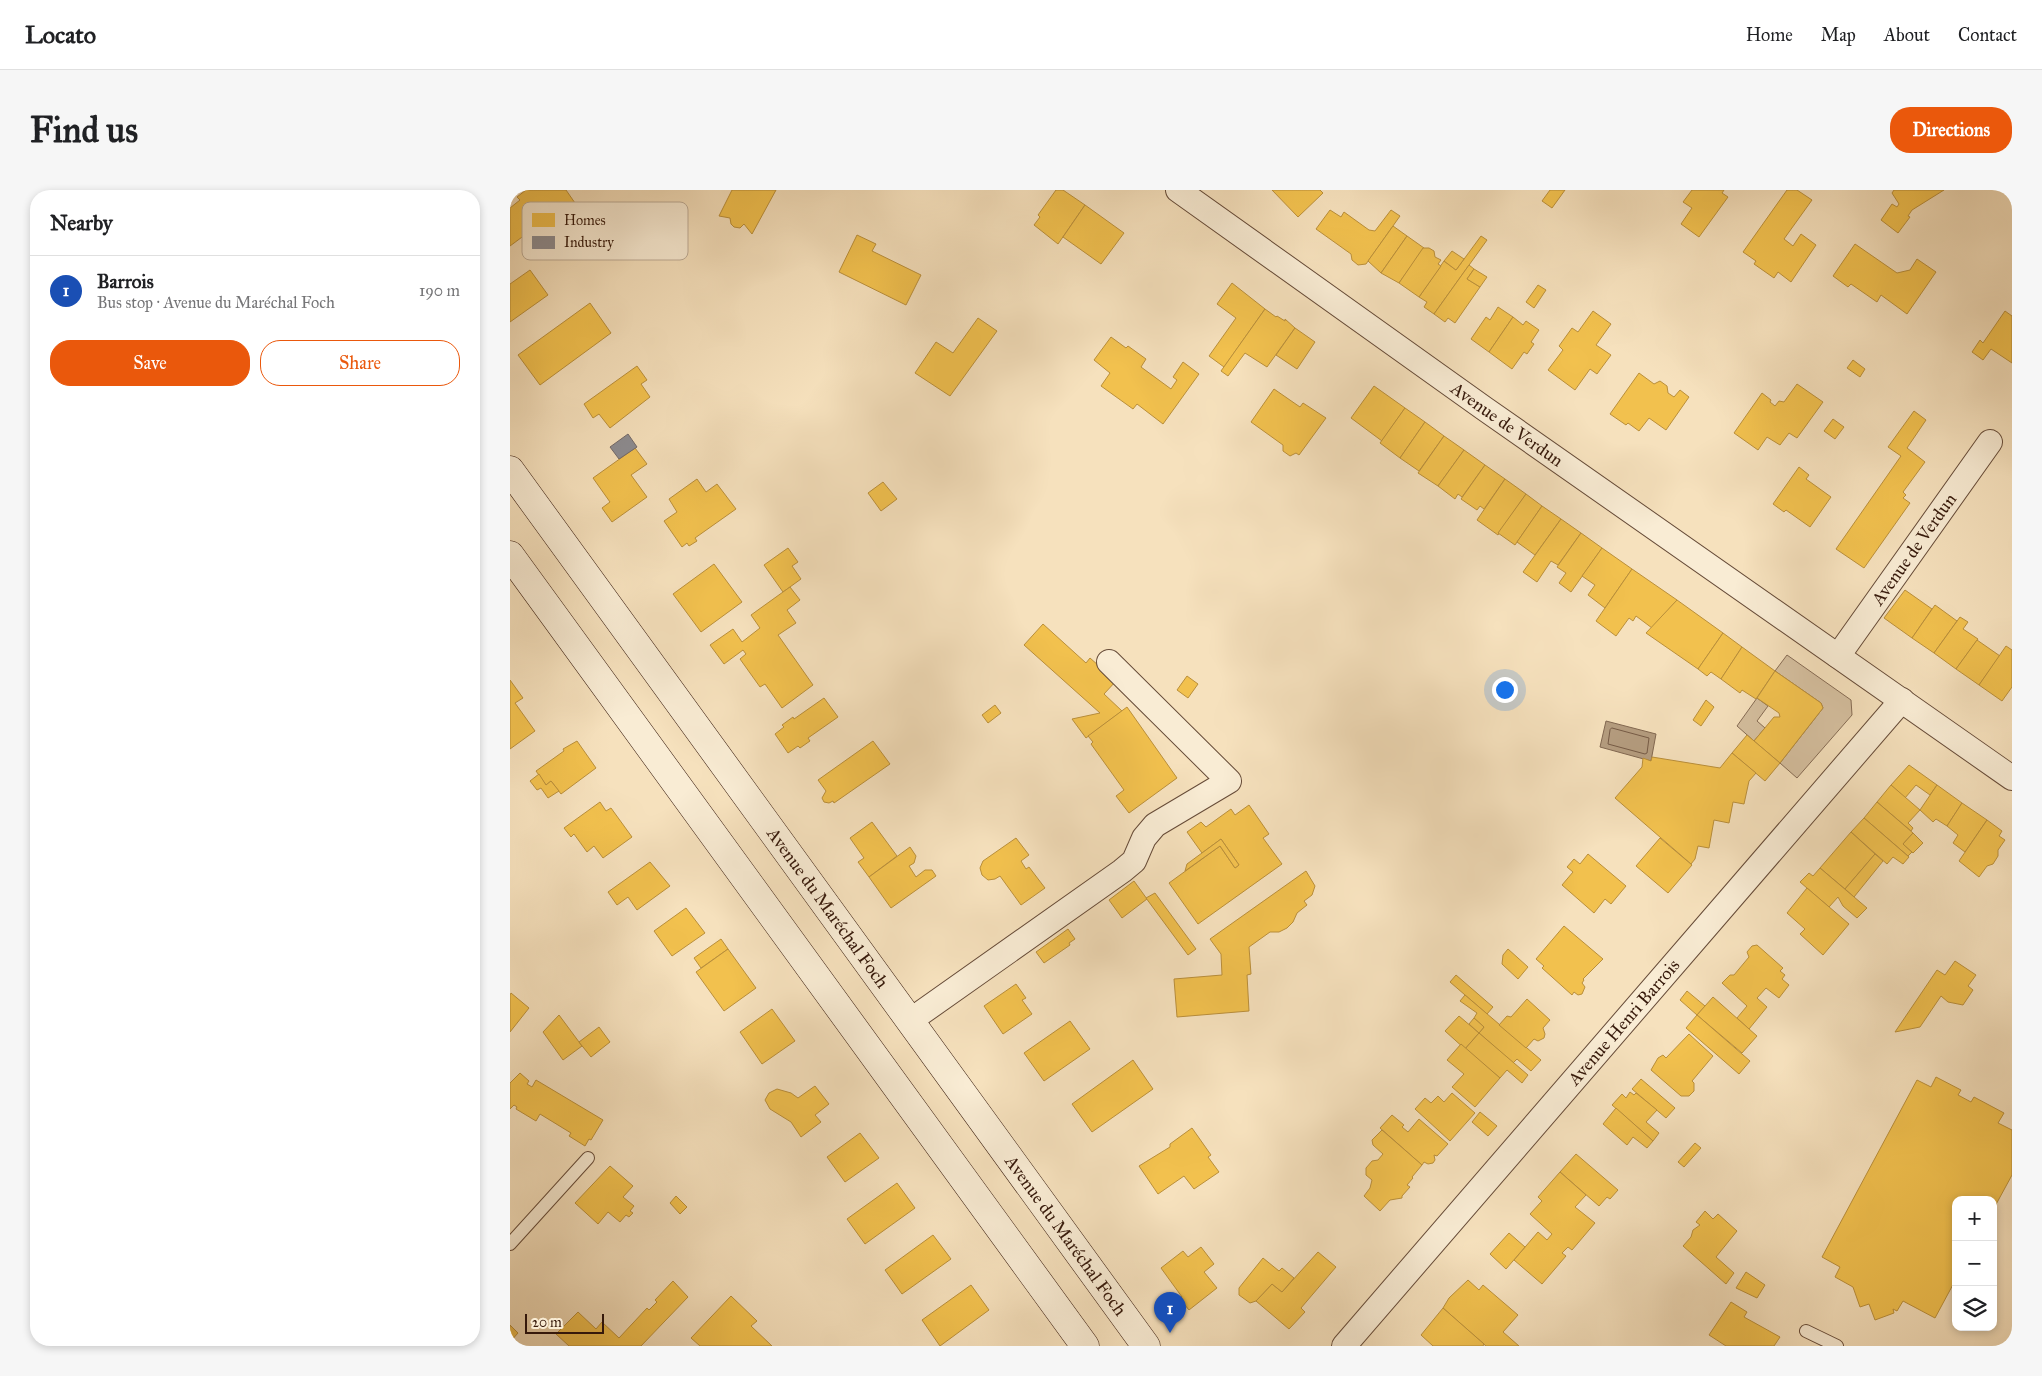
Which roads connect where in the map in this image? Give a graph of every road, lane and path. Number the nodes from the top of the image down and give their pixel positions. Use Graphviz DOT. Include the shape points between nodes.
graph roads {
  1 [pos="1178,190"];
  2 [pos="1990,442"];
  3 [pos="510,470"];
  4 [pos="510,555"];
  5 [pos="1838,656"];
  6 [pos="1109,662"];
  7 [pos="1902,700"];
  8 [pos="2012,778"];
  9 [pos="911,1020"];
  10 [pos="588,1158"];
  11 [pos="510,1244"];
  12 [pos="1806,1331"];
  13 [pos="1085,1346"];
  14 [pos="1146,1346"];
  15 [pos="1344,1346"];
  16 [pos="1837,1346"];
  1 -- 5 [label="street, Avenue de Verdun"];
  2 -- 5 [label="street, Avenue de Verdun"];
  3 -- 9 [label="main road, Avenue du Maréchal Foch"];
  4 -- 13 [label="main road"];
  5 -- 7 [label="street, Avenue de Verdun"];
  6 -- 9 [label="street" via="1229,782 1155,825 1144,838 1134,861 1122,871"];
  7 -- 8 [label="street, Avenue de Verdun"];
  7 -- 15 [label="street, Avenue Henri Barrois"];
  9 -- 14 [label="main road, Avenue du Maréchal Foch"];
  10 -- 11 [label="lane"];
  12 -- 16 [label="lane"];
}
